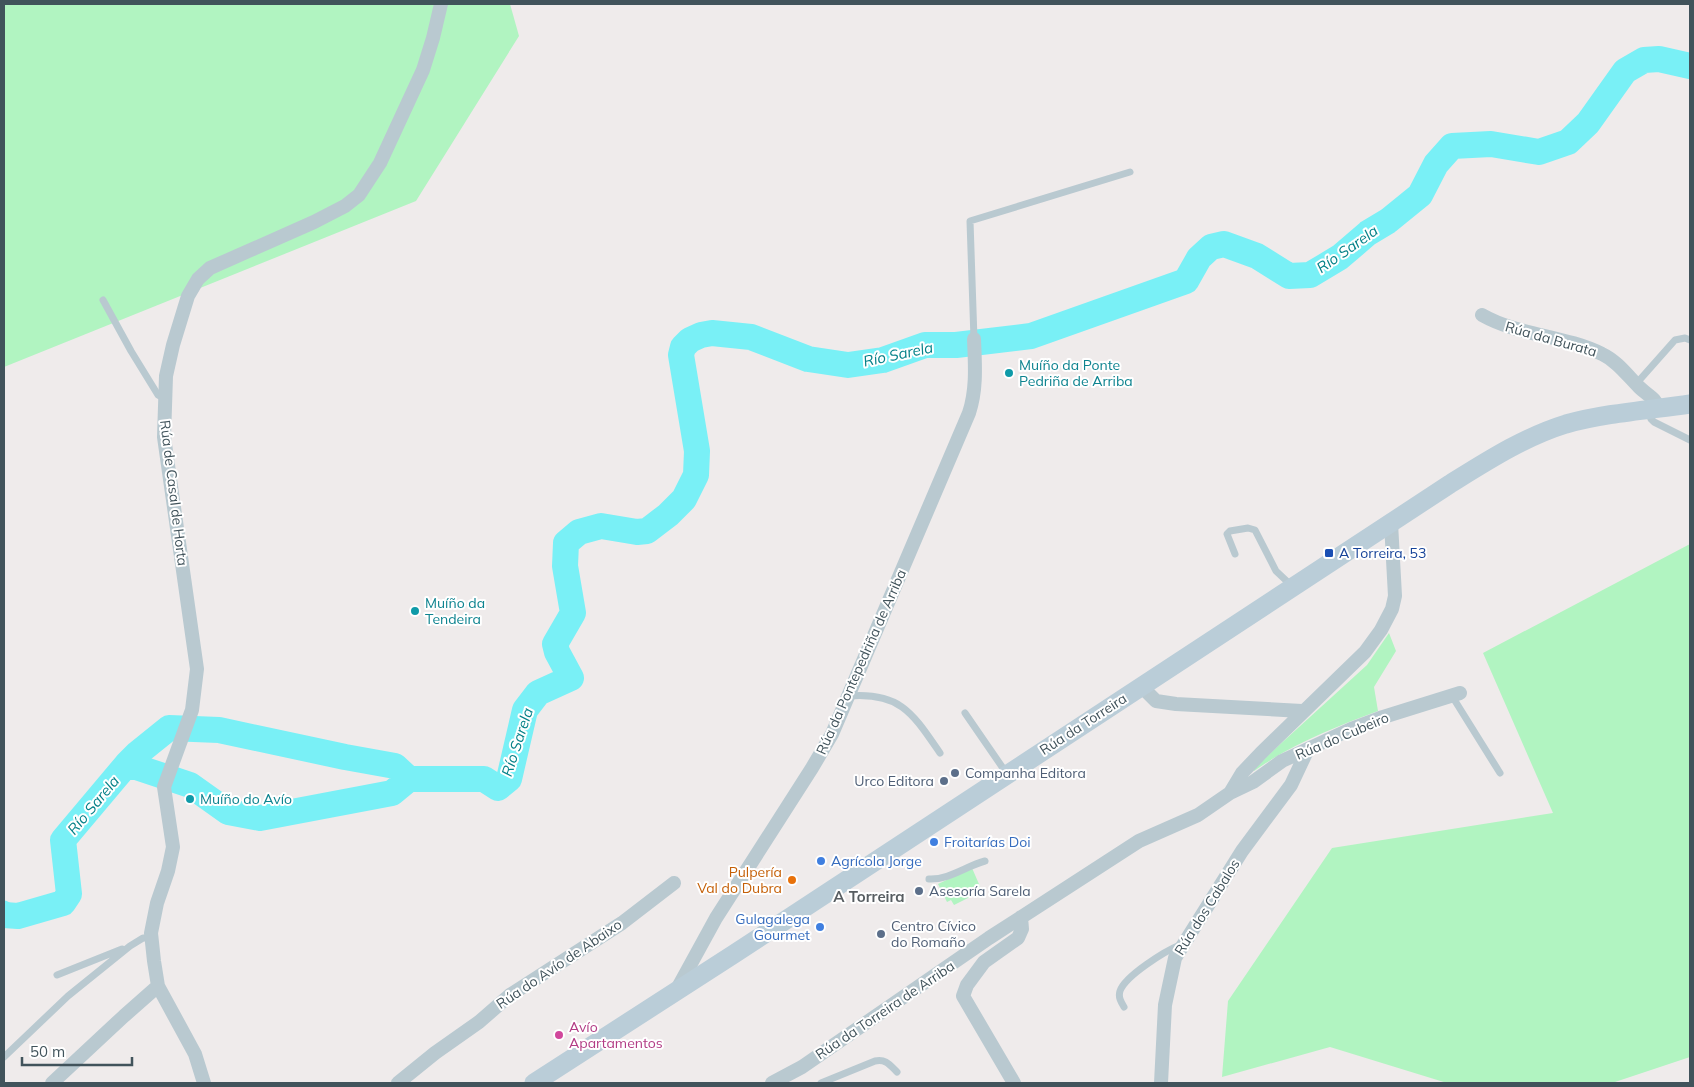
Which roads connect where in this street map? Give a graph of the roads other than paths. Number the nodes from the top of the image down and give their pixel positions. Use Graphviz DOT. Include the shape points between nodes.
graph roads {
  1 [pos="440,4"];
  2 [pos="1130,172"];
  3 [pos="103,300"];
  4 [pos="1482,314"];
  5 [pos="974,339"];
  6 [pos="1690,340"];
  7 [pos="1636,384"];
  8 [pos="165,399"];
  9 [pos="1690,404"];
  10 [pos="1654,410"];
  11 [pos="1690,440"];
  12 [pos="1391,523"];
  13 [pos="1235,554"];
  14 [pos="1293,587"];
  15 [pos="1141,686"];
  16 [pos="1456,694"];
  17 [pos="849,696"];
  18 [pos="1302,711"];
  19 [pos="965,713"];
  20 [pos="1307,751"];
  21 [pos="940,753"];
  22 [pos="1500,773"];
  23 [pos="1007,774"];
  24 [pos="1230,793"];
  25 [pos="985,861"];
  26 [pos="929,879"];
  27 [pos="674,882"];
  28 [pos="1021,917"];
  29 [pos="152,938"];
  30 [pos="1183,944"];
  31 [pos="130,946"];
  32 [pos="58,975"];
  33 [pos="158,986"];
  34 [pos="676,991"];
  35 [pos="1124,1006"];
  36 [pos="4,1057"];
  37 [pos="897,1072"];
  38 [pos="52,1083"];
  39 [pos="204,1083"];
  40 [pos="398,1083"];
  41 [pos="534,1083"];
  42 [pos="772,1083"];
  43 [pos="821,1083"];
  44 [pos="1014,1083"];
  45 [pos="1161,1083"];
  1 -- 8 [label="street, Rúa de Casal de Horta" via="423,70 380,163 359,195 322,218 210,268 198,279 188,296 173,345"];
  2 -- 5 [label="lane" via="970,221"];
  3 -- 8 [label="lane" via="158,395"];
  4 -- 7 [label="street, Rúa da Burata" via="1509,327 1567,341 1603,354"];
  5 -- 17 [label="street, Rúa da Pontepedriña de Arriba" via="973,399"];
  6 -- 7 [label="lane" via="1674,340"];
  7 -- 10 [label="street, Rúa da Burata" via="1658,402"];
  8 -- 29 [label="street, Rúa de Casal de Horta" via="164,437 197,669 192,710 164,787 173,847 153,918"];
  9 -- 10 [label="main road, Rúa da Torreira"];
  10 -- 11 [label="lane" via="1651,419"];
  10 -- 12 [label="main road, Rúa da Torreira" via="1588,418 1524,440"];
  12 -- 14 [label="main road, Rúa da Torreira"];
  12 -- 18 [label="street, Rúa da Torreira de Arriba" via="1392,609 1365,652"];
  13 -- 14 [label="lane" via="1227,534 1248,528 1255,530 1276,571"];
  14 -- 15 [label="main road, Rúa da Torreira"];
  15 -- 18 [label="street" via="1156,701"];
  15 -- 23 [label="main road, Rúa da Torreira"];
  16 -- 20 [label="street, Rúa do Cubeiro" via="1351,729"];
  16 -- 22 [label="lane"];
  17 -- 21 [label="lane" via="877,696 906,709"];
  17 -- 34 [label="street, Rúa da Pontepedriña de Arriba" via="822,751 716,918"];
  18 -- 24 [label="street, Rúa da Torreira de Arriba" via="1242,773"];
  19 -- 23 [label="lane"];
  20 -- 24 [label="street, Rúa do Cubeiro"];
  20 -- 30 [label="street, Rúa dos Cabalos" via="1291,785 1242,851"];
  23 -- 34 [label="main road, Rúa da Torreira"];
  24 -- 28 [label="street, Rúa da Torreira de Arriba" via="1198,815 1139,841"];
  25 -- 26 [label="lane" via="940,880"];
  27 -- 40 [label="street, Rúa do Avío de Abaixo" via="622,922 510,996"];
  28 -- 42 [label="street, Rúa da Torreira de Arriba" via="802,1067"];
  28 -- 44 [label="street, Rúa da Torreira de Arriba" via="1022,929 1018,938 984,962 963,996"];
  29 -- 31 [label="lane" via="143,938"];
  29 -- 33 [label="street, Rúa de Casal de Horta"];
  30 -- 35 [label="lane" via="1158,956 1125,984 1119,997"];
  30 -- 45 [label="street, Rúa dos Cabalos" via="1175,958 1165,1005"];
  31 -- 32 [label="lane"];
  31 -- 36 [label="lane" via="68,996"];
  33 -- 38 [label="street"];
  33 -- 39 [label="street, Rúa de Casal de Horta" via="195,1054"];
  34 -- 41 [label="main road, Rúa da Torreira"];
  37 -- 43 [label="lane" via="888,1062 875,1061"];
}
